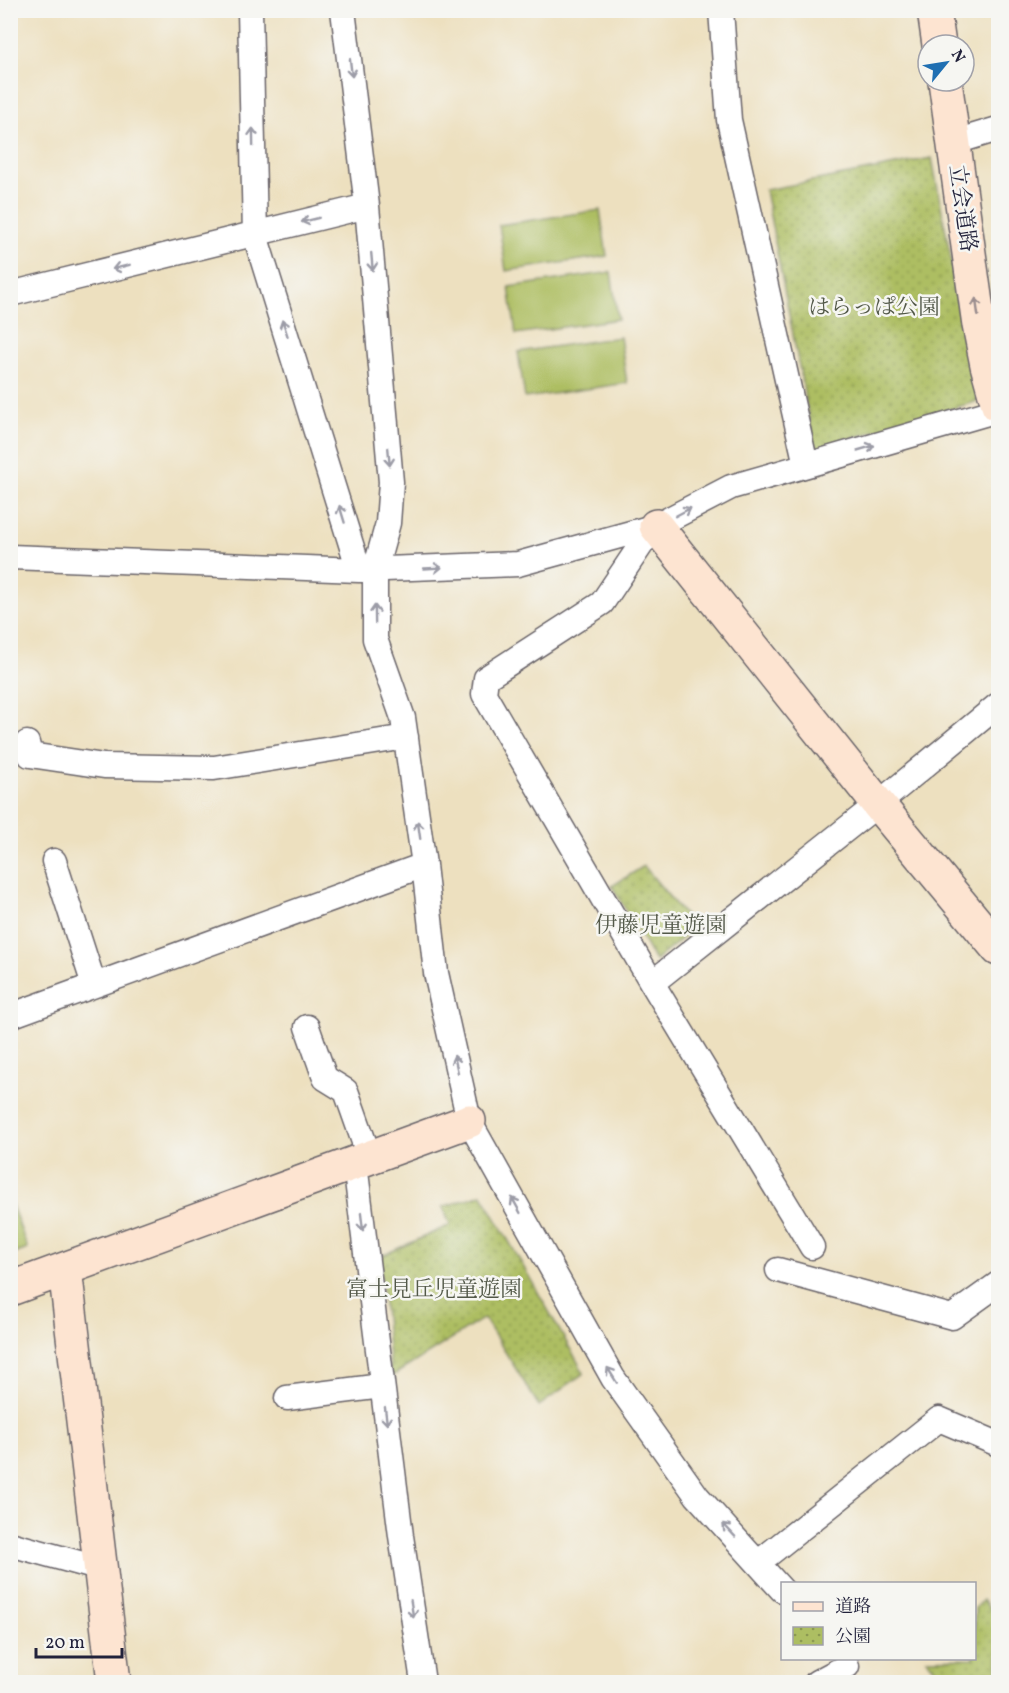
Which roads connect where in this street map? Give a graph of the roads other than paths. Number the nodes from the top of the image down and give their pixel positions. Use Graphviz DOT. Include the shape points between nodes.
graph roads {
  1 [pos="250,10"];
  2 [pos="343,10"];
  3 [pos="721,10"];
  4 [pos="934,10"];
  5 [pos="937,33"];
  6 [pos="947,93"];
  7 [pos="999,129"];
  8 [pos="955,142"];
  9 [pos="367,206"];
  10 [pos="255,235"];
  11 [pos="22,291"];
  12 [pos="999,405"];
  13 [pos="999,410"];
  14 [pos="806,465"];
  15 [pos="655,527"];
  16 [pos="10,557"];
  17 [pos="367,570"];
  18 [pos="999,705"];
  19 [pos="406,737"];
  20 [pos="27,743"];
  21 [pos="878,804"];
  22 [pos="54,861"];
  23 [pos="424,865"];
  24 [pos="999,949"];
  25 [pos="652,983"];
  26 [pos="94,985"];
  27 [pos="10,1016"];
  28 [pos="307,1026"];
  29 [pos="469,1121"];
  30 [pos="363,1161"];
  31 [pos="812,1247"];
  32 [pos="65,1269"];
  33 [pos="778,1270"];
  34 [pos="999,1284"];
  35 [pos="10,1289"];
  36 [pos="382,1386"];
  37 [pos="287,1398"];
  38 [pos="999,1444"];
  39 [pos="10,1544"];
  40 [pos="759,1562"];
  41 [pos="101,1569"];
  42 [pos="781,1588"];
  43 [pos="850,1669"];
  44 [pos="114,1683"];
  45 [pos="423,1683"];
  46 [pos="816,1683"];
  10 -- 1 [label="street, one-way"];
  2 -- 9 [label="street, one-way"];
  3 -- 14 [label="street" via="729,120"];
  4 -- 5 [label="street"];
  6 -- 8 [label="street, 立会道路"];
  7 -- 8 [label="street"];
  12 -- 8 [label="street, 立会道路, one-way" via="979,325"];
  9 -- 10 [label="street, one-way"];
  9 -- 17 [label="street, one-way" via="391,482 388,523"];
  10 -- 11 [label="street, one-way"];
  17 -- 10 [label="street, one-way"];
  14 -- 13 [label="street, one-way"];
  15 -- 14 [label="street, one-way" via="732,487"];
  17 -- 15 [label="street, one-way" via="518,564"];
  15 -- 21 [label="street"];
  15 -- 25 [label="street" via="602,603 486,678 484,694"];
  16 -- 17 [label="street"];
  19 -- 17 [label="street, one-way" via="375,639"];
  18 -- 21 [label="street"];
  19 -- 20 [label="street" via="214,768 104,766 30,755"];
  23 -- 19 [label="street, one-way"];
  21 -- 24 [label="street"];
  21 -- 25 [label="street"];
  22 -- 26 [label="street"];
  23 -- 26 [label="street"];
  29 -- 23 [label="street, one-way" via="436,973"];
  25 -- 31 [label="street"];
  26 -- 27 [label="street"];
  28 -- 30 [label="street" via="325,1078 346,1091"];
  29 -- 30 [label="street"];
  40 -- 29 [label="street, one-way" via="697,1496 613,1378"];
  30 -- 32 [label="street"];
  30 -- 36 [label="street, one-way"];
  32 -- 35 [label="street"];
  32 -- 41 [label="street"];
  33 -- 34 [label="street" via="952,1317"];
  36 -- 37 [label="street"];
  36 -- 45 [label="street, one-way"];
  38 -- 40 [label="street" via="939,1419"];
  39 -- 41 [label="street"];
  40 -- 42 [label="street"];
  41 -- 44 [label="street"];
  43 -- 46 [label="street"];
}
